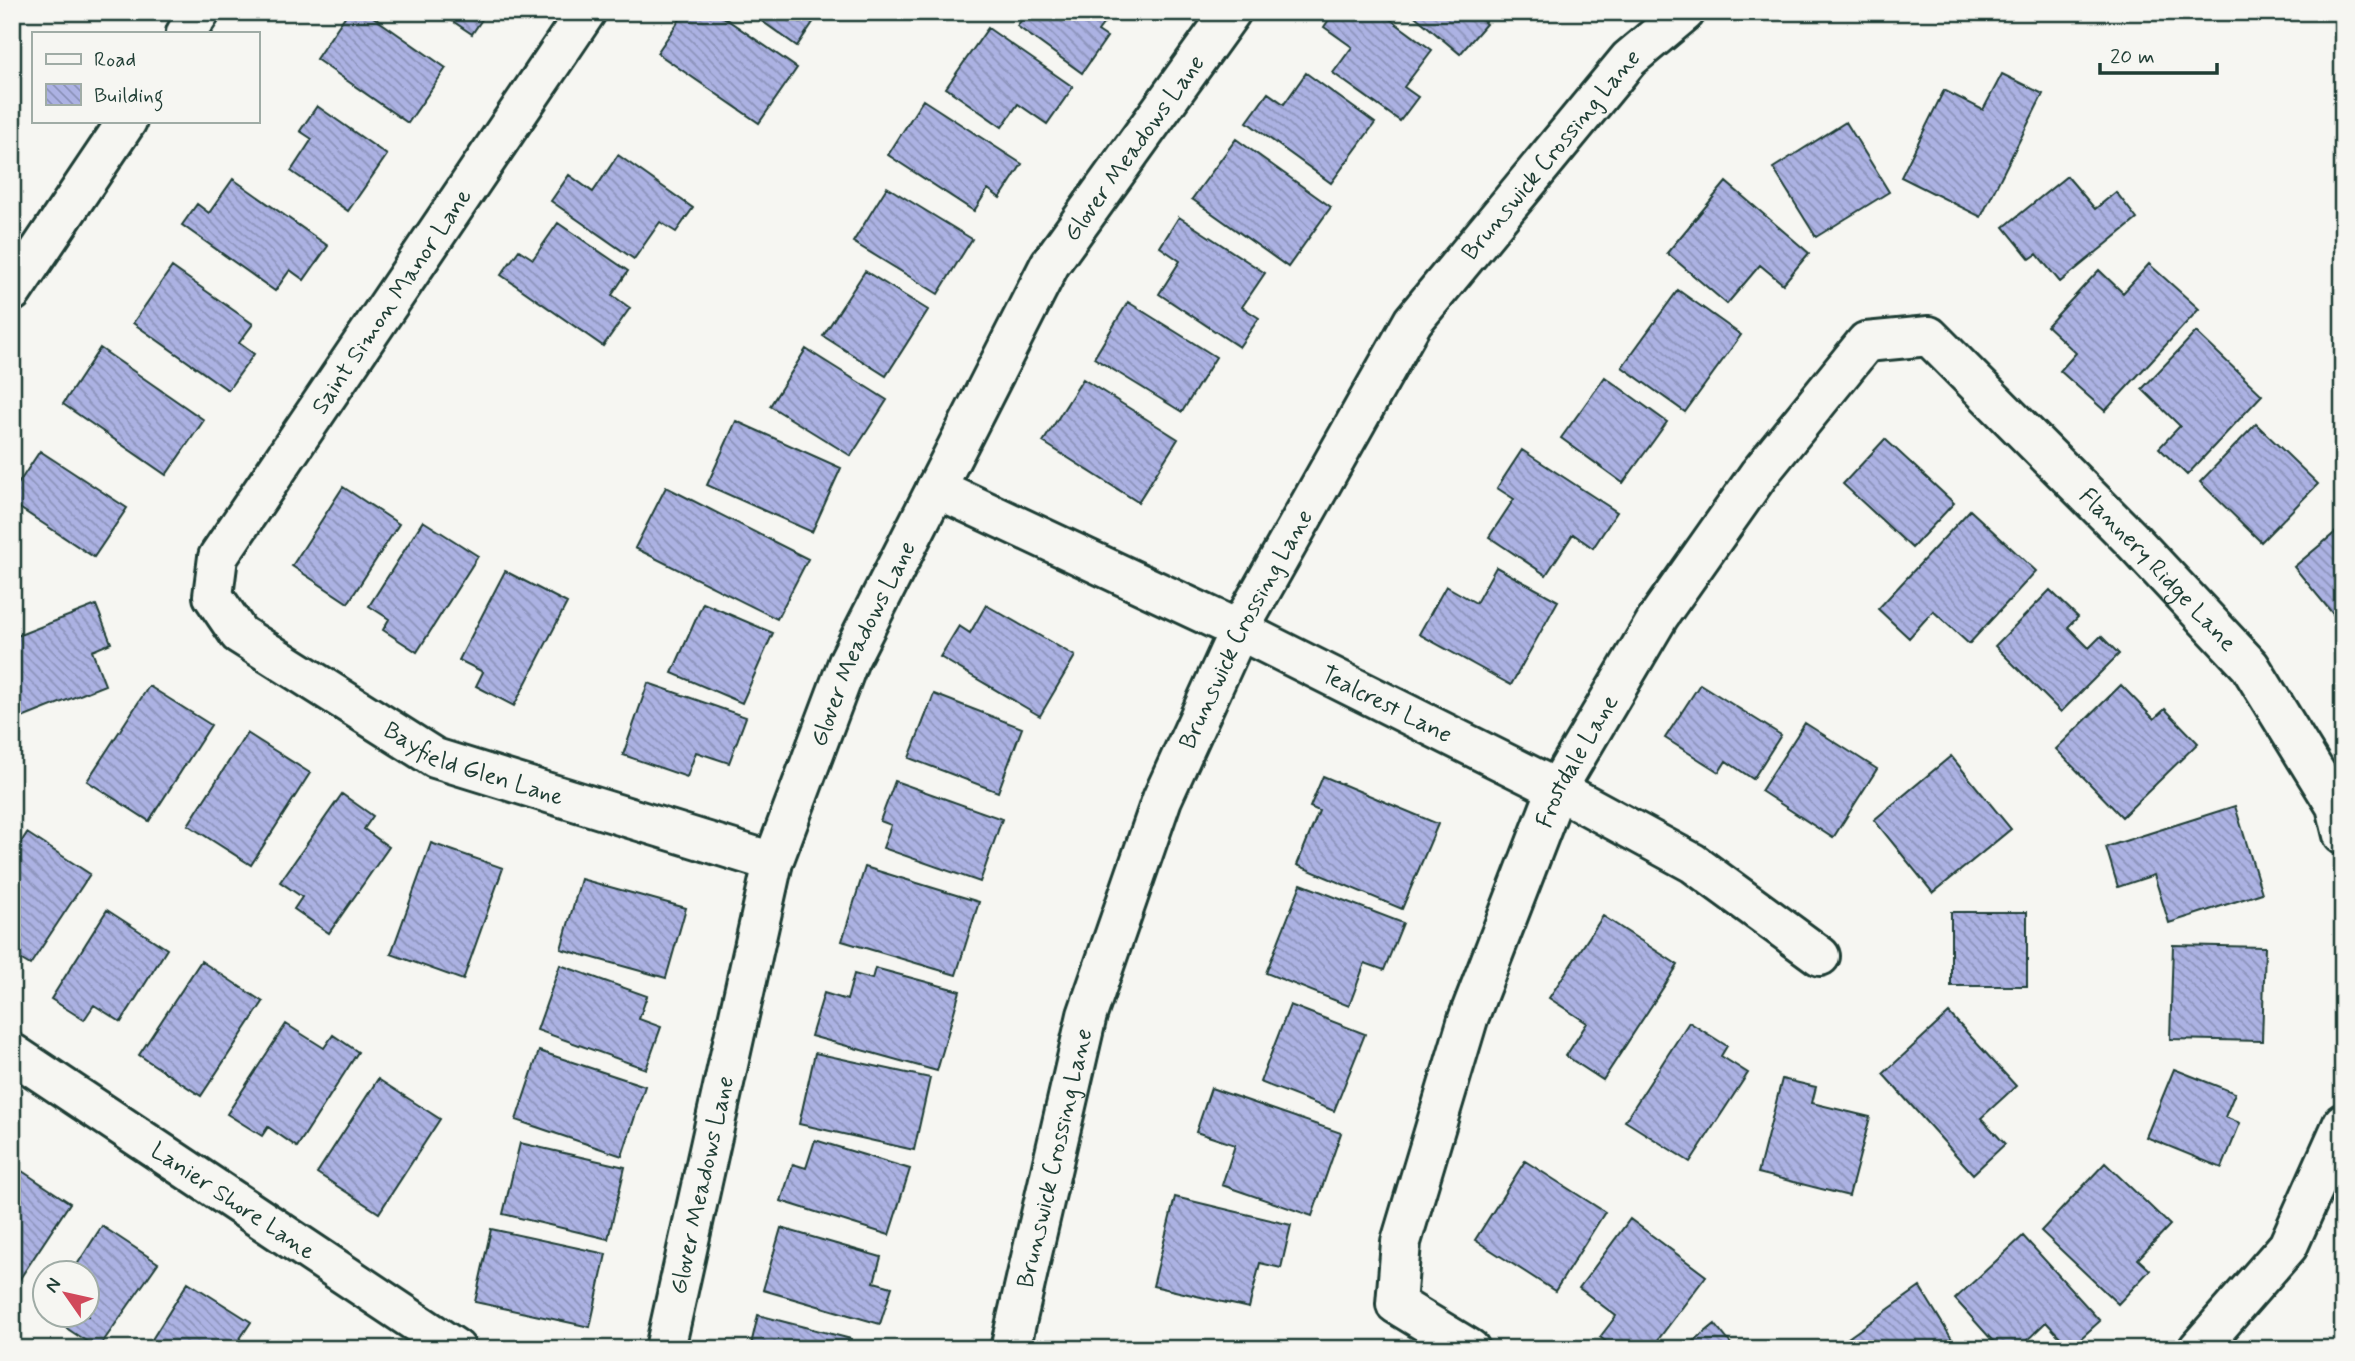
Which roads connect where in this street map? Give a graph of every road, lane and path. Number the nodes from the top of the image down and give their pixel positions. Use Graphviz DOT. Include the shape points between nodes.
graph roads {
  1 [pos="200,12"];
  2 [pos="586,12"];
  3 [pos="1231,12"];
  4 [pos="1685,12"];
  5 [pos="187,32"];
  6 [pos="126,122"];
  7 [pos="12,292"];
  8 [pos="1929,336"];
  9 [pos="936,488"];
  10 [pos="213,596"];
  11 [pos="1239,630"];
  12 [pos="1557,789"];
  13 [pos="2343,835"];
  14 [pos="773,862"];
  15 [pos="1820,956"];
  16 [pos="12,1053"];
  17 [pos="2343,1123"];
  18 [pos="456,1349"];
  19 [pos="665,1349"];
  20 [pos="1010,1349"];
  21 [pos="1470,1349"];
  22 [pos="2198,1349"];
  1 -- 5 [label="street"];
  2 -- 10 [label="street, Saint Simon Manor Lane" via="218,557"];
  3 -- 9 [label="street, Glover Meadows Lane" via="1050,264"];
  4 -- 11 [label="street, Brunswick Crossing Lane" via="1629,59 1413,321"];
  6 -- 7 [label="street"];
  8 -- 12 [label="street, Frostdale Lane" via="1866,341 1759,474 1659,616"];
  8 -- 13 [label="street, Flannery Ridge Lane" via="2132,539 2250,666 2336,806"];
  9 -- 11 [label="street, Tealcrest Lane"];
  9 -- 14 [label="street, Glover Meadows Lane" via="849,660"];
  10 -- 14 [label="street, Bayfield Glen Lane" via="239,634 435,758"];
  11 -- 12 [label="street, Tealcrest Lane"];
  11 -- 20 [label="street, Brunswick Crossing Lane" via="1162,799 1087,1015"];
  12 -- 15 [label="street, Tealcrest Lane" via="1693,863"];
  12 -- 21 [label="street, Frostdale Lane" via="1468,1019 1401,1242 1396,1304"];
  14 -- 19 [label="street, Glover Meadows Lane"];
  16 -- 18 [label="street, Lanier Shore Lane"];
  17 -- 22 [label="street" via="2288,1246"];
}
